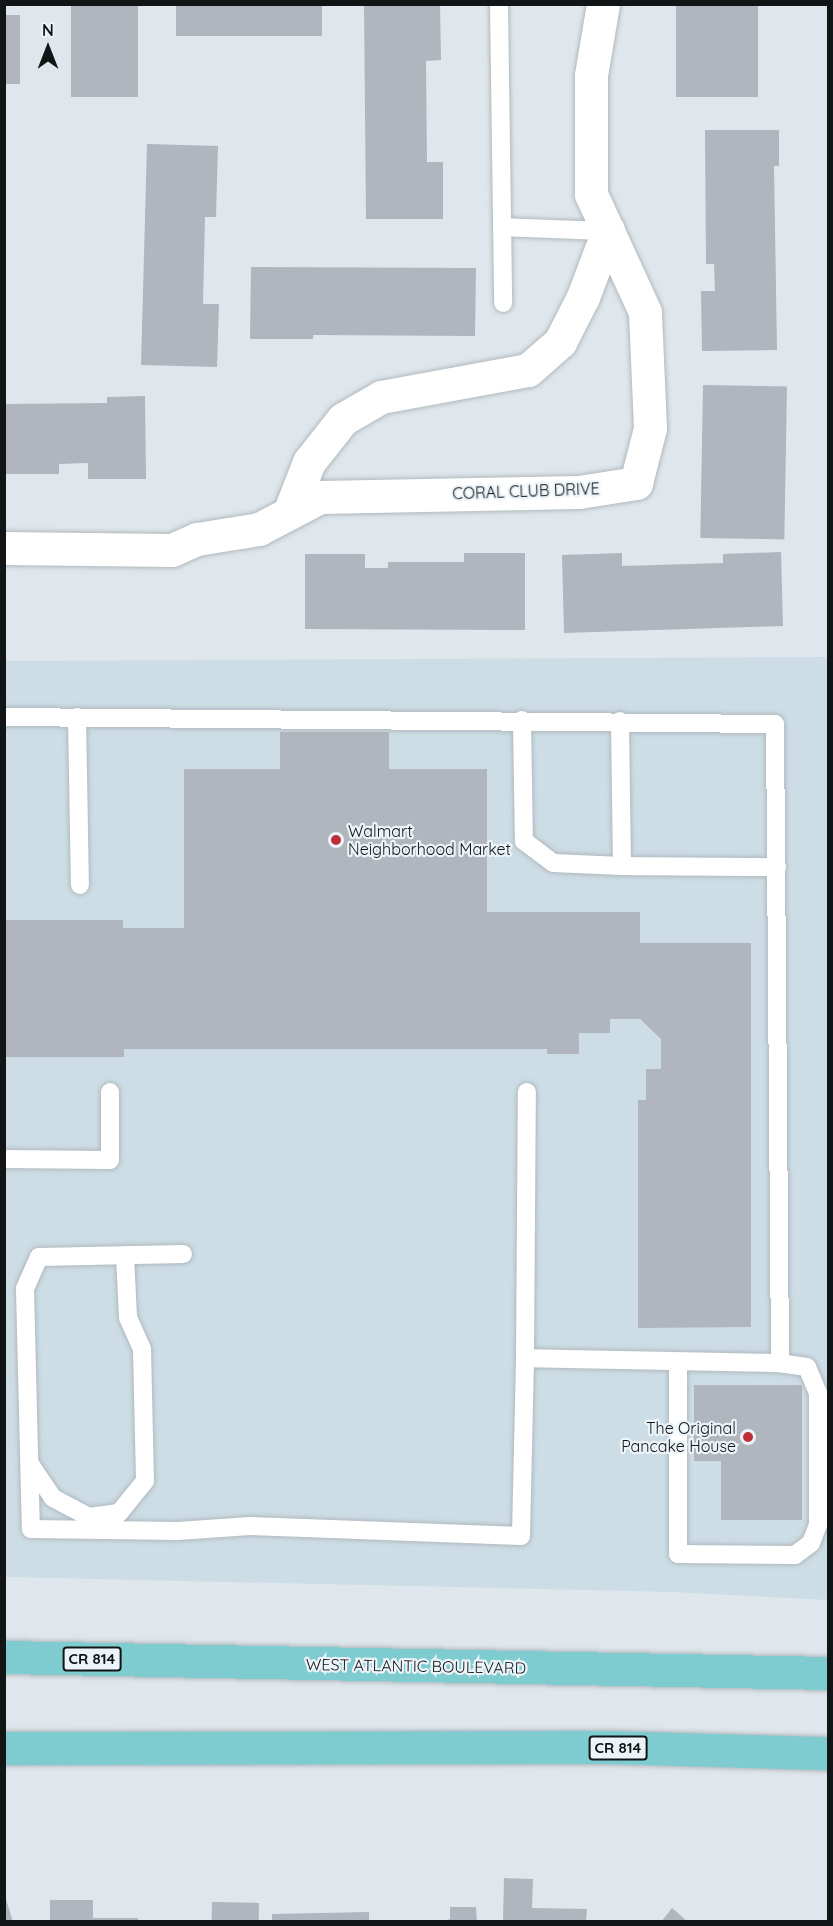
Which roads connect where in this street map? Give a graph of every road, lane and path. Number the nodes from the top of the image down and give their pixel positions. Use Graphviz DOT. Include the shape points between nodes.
graph roads {
  1 [pos="499,4"];
  2 [pos="603,4"];
  3 [pos="502,227"];
  4 [pos="608,231"];
  5 [pos="503,303"];
  6 [pos="289,513"];
  7 [pos="4,548"];
  8 [pos="4,717"];
  9 [pos="77,717"];
  10 [pos="522,720"];
  11 [pos="620,721"];
  12 [pos="622,866"];
  13 [pos="777,867"];
  14 [pos="80,885"];
  15 [pos="110,1092"];
  16 [pos="527,1092"];
  17 [pos="4,1159"];
  18 [pos="183,1254"];
  19 [pos="125,1255"];
  20 [pos="525,1358"];
  21 [pos="678,1362"];
  22 [pos="780,1364"];
  23 [pos="29,1463"];
  24 [pos="4,1658"];
  25 [pos="828,1673"];
  26 [pos="4,1748"];
  27 [pos="828,1753"];
  1 -- 3 [label="lane"];
  2 -- 4 [label="street, CORAL CLUB DRIVE" via="591,75 588,141 591,194"];
  3 -- 4 [label="lane"];
  3 -- 5 [label="lane"];
  4 -- 6 [label="street" via="583,297 560,342 528,370 381,396 343,418 309,462"];
  4 -- 6 [label="street, CORAL CLUB DRIVE" via="645,312 650,428 636,483 579,492 320,497"];
  6 -- 7 [label="street, CORAL CLUB DRIVE" via="259,529 197,539 172,550"];
  8 -- 9 [label="lane"];
  9 -- 10 [label="lane"];
  9 -- 14 [label="lane"];
  10 -- 11 [label="lane"];
  10 -- 12 [label="lane" via="524,841 553,863"];
  11 -- 12 [label="lane"];
  11 -- 13 [label="lane" via="775,724"];
  12 -- 13 [label="lane"];
  13 -- 22 [label="lane"];
  15 -- 17 [label="lane" via="110,1160"];
  16 -- 20 [label="lane"];
  18 -- 19 [label="lane"];
  19 -- 23 [label="lane" via="39,1257 25,1289"];
  19 -- 23 [label="lane" via="128,1317 142,1349 145,1481 119,1513 89,1517 53,1498"];
  20 -- 21 [label="lane"];
  20 -- 23 [label="lane" via="521,1536 250,1526 178,1531 31,1529"];
  21 -- 22 [label="lane"];
  21 -- 22 [label="lane" via="678,1554 795,1555 811,1542 818,1525 818,1393 807,1367"];
  24 -- 25 [label="main road, WEST ATLANTIC BOULEVARD / CR 814"];
  26 -- 27 [label="main road, CR 814" via="608,1748"];
}
